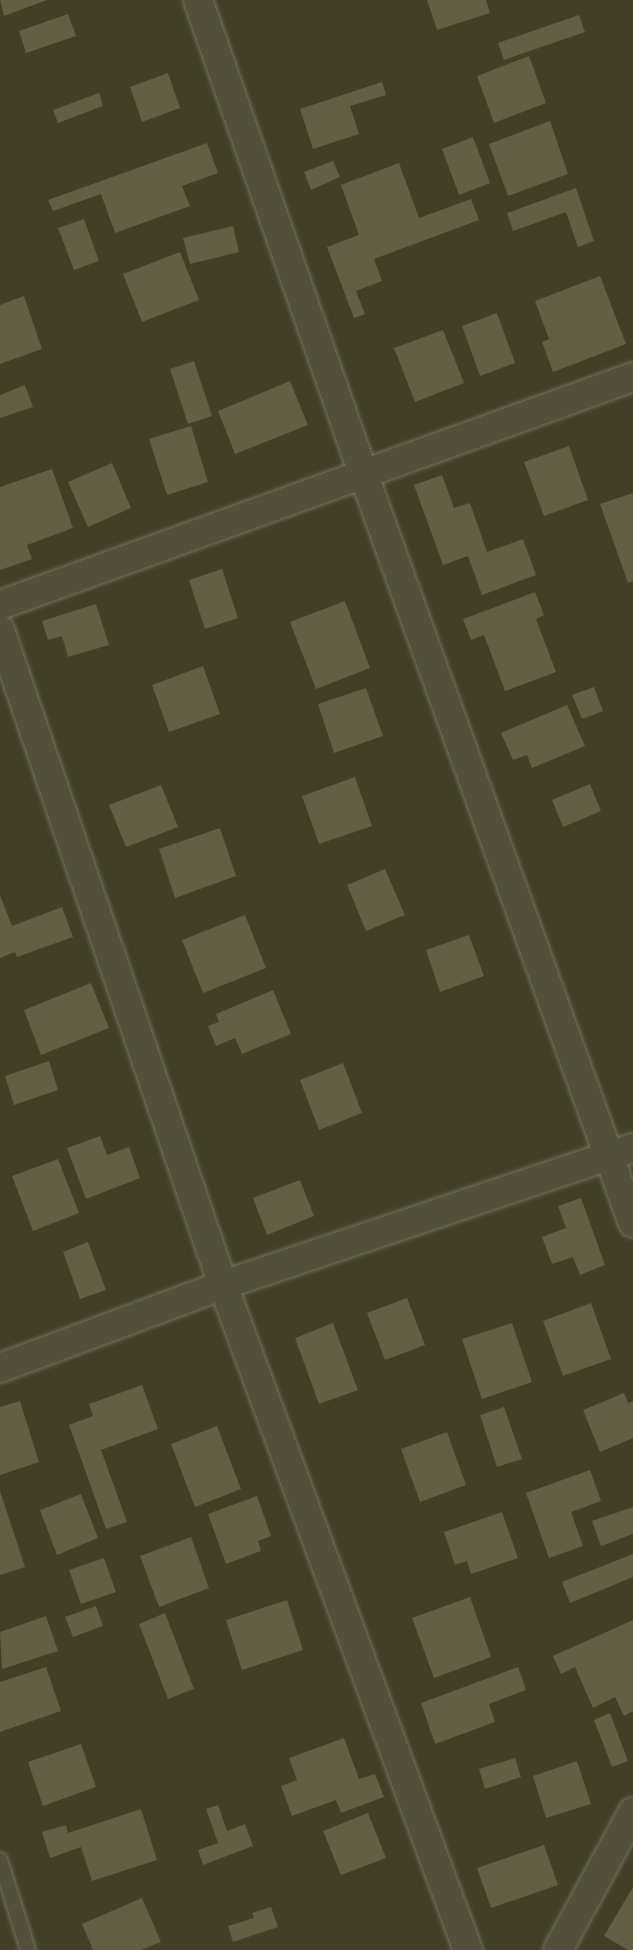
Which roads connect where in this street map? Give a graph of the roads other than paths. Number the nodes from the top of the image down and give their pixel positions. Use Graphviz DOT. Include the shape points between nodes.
graph roads {
  1 [pos="198,0"];
  2 [pos="633,377"];
  3 [pos="364,476"];
  4 [pos="0,605"];
  5 [pos="0,630"];
  6 [pos="620,1152"];
  7 [pos="633,1223"];
  8 [pos="223,1285"];
  9 [pos="0,1368"];
  10 [pos="633,1812"];
  11 [pos="0,1860"];
  12 [pos="28,1950"];
  13 [pos="468,1950"];
  14 [pos="558,1950"];
  1 -- 3 [label="street"];
  2 -- 3 [label="street"];
  3 -- 4 [label="street"];
  3 -- 6 [label="street"];
  5 -- 8 [label="street"];
  6 -- 7 [label="street"];
  6 -- 8 [label="street"];
  8 -- 9 [label="street"];
  8 -- 13 [label="street"];
  10 -- 14 [label="street"];
  11 -- 12 [label="lane"];
}
